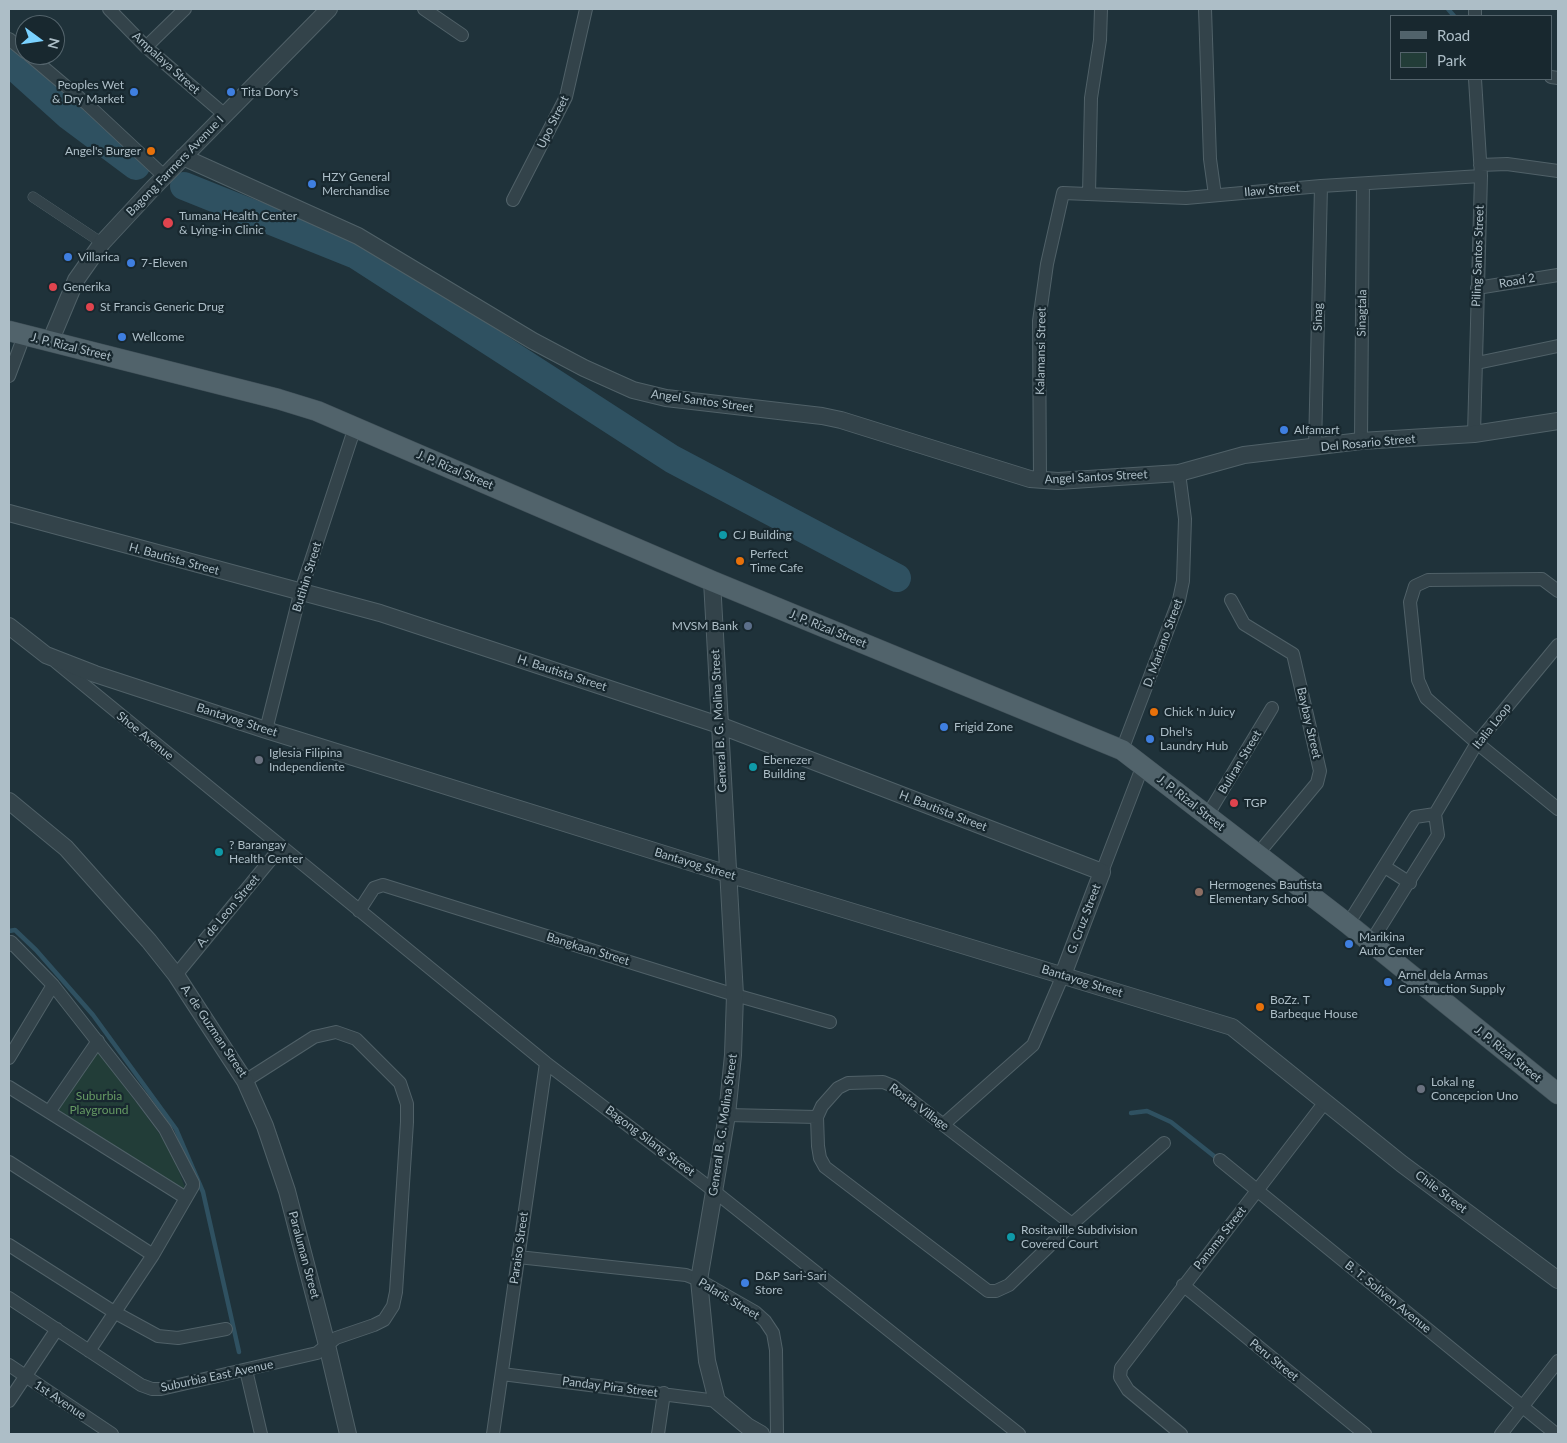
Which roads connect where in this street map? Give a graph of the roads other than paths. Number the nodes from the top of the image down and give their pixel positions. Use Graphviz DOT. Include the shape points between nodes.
graph roads {
  1 [pos="109,9"];
  2 [pos="186,9"];
  3 [pos="329,9"];
  4 [pos="424,9"];
  5 [pos="586,9"];
  6 [pos="1101,9"];
  7 [pos="1205,9"];
  8 [pos="462,36"];
  9 [pos="146,47"];
  10 [pos="40,65"];
  11 [pos="1475,80"];
  12 [pos="224,115"];
  13 [pos="183,157"];
  14 [pos="1480,171"];
  15 [pos="1558,171"];
  16 [pos="164,176"];
  17 [pos="1363,184"];
  18 [pos="1321,186"];
  19 [pos="1063,193"];
  20 [pos="1089,194"];
  21 [pos="1215,195"];
  22 [pos="33,197"];
  23 [pos="513,200"];
  24 [pos="102,243"];
  25 [pos="1558,274"];
  26 [pos="1477,288"];
  27 [pos="16,333"];
  28 [pos="50,342"];
  29 [pos="1558,346"];
  30 [pos="1477,363"];
  31 [pos="9,376"];
  32 [pos="1558,421"];
  33 [pos="355,427"];
  34 [pos="1474,434"];
  35 [pos="1361,441"];
  36 [pos="1315,448"];
  37 [pos="1179,473"];
  38 [pos="1040,480"];
  39 [pos="9,513"];
  40 [pos="712,581"];
  41 [pos="1558,591"];
  42 [pos="300,594"];
  43 [pos="1231,600"];
  44 [pos="9,626"];
  45 [pos="1558,645"];
  46 [pos="46,654"];
  47 [pos="1272,708"];
  48 [pos="720,725"];
  49 [pos="266,730"];
  50 [pos="1477,743"];
  51 [pos="1122,750"];
  52 [pos="1143,765"];
  53 [pos="9,801"];
  54 [pos="1556,802"];
  55 [pos="1435,814"];
  56 [pos="1207,816"];
  57 [pos="281,847"];
  58 [pos="1257,855"];
  59 [pos="1385,867"];
  60 [pos="1102,872"];
  61 [pos="728,874"];
  62 [pos="1410,883"];
  63 [pos="360,911"];
  64 [pos="1348,924"];
  65 [pos="1371,942"];
  66 [pos="9,945"];
  67 [pos="176,975"];
  68 [pos="1063,975"];
  69 [pos="54,985"];
  70 [pos="735,995"];
  71 [pos="830,1022"];
  72 [pos="98,1041"];
  73 [pos="9,1058"];
  74 [pos="546,1062"];
  75 [pos="245,1081"];
  76 [pos="9,1087"];
  77 [pos="1558,1094"];
  78 [pos="1325,1102"];
  79 [pos="49,1112"];
  80 [pos="727,1115"];
  81 [pos="817,1117"];
  82 [pos="944,1124"];
  83 [pos="1164,1143"];
  84 [pos="1220,1160"];
  85 [pos="9,1162"];
  86 [pos="1257,1190"];
  87 [pos="714,1191"];
  88 [pos="186,1198"];
  89 [pos="1072,1224"];
  90 [pos="9,1245"];
  91 [pos="153,1255"];
  92 [pos="518,1257"];
  93 [pos="699,1280"];
  94 [pos="1558,1280"];
  95 [pos="1183,1285"];
  96 [pos="9,1298"];
  97 [pos="114,1312"];
  98 [pos="226,1329"];
  99 [pos="57,1330"];
  100 [pos="327,1345"];
  101 [pos="89,1351"];
  102 [pos="1558,1361"];
  103 [pos="9,1366"];
  104 [pos="246,1370"];
  105 [pos="502,1374"];
  106 [pos="25,1377"];
  107 [pos="664,1393"];
  108 [pos="9,1401"];
  109 [pos="718,1402"];
  110 [pos="1522,1407"];
  111 [pos="112,1434"];
  112 [pos="261,1434"];
  113 [pos="348,1434"];
  114 [pos="493,1434"];
  115 [pos="658,1434"];
  116 [pos="761,1434"];
  117 [pos="777,1434"];
  118 [pos="1020,1434"];
  119 [pos="1181,1434"];
  120 [pos="1365,1434"];
  121 [pos="1501,1434"];
  122 [pos="1556,1434"];
  1 -- 9 [label="street, Ampalaya Street"];
  2 -- 9 [label="street"];
  3 -- 12 [label="street, Bagong Farmers Avenue I"];
  4 -- 8 [label="street"];
  5 -- 23 [label="street, Upo Street" via="566,97"];
  6 -- 20 [label="street" via="1092,98"];
  7 -- 21 [label="street" via="1210,159"];
  9 -- 12 [label="street, Ampalaya Street"];
  10 -- 16 [label="street"];
  11 -- 14 [label="street, Piling Santos Street"];
  12 -- 13 [label="street, Bagong Farmers Avenue I"];
  13 -- 16 [label="street, Bagong Farmers Avenue I"];
  13 -- 38 [label="street, Angel Santos Street" via="358,236 533,341 632,390 666,398 822,416 873,429 1002,472"];
  14 -- 15 [label="street, Ilaw Street" via="1508,164"];
  14 -- 17 [label="street, Ilaw Street"];
  14 -- 26 [label="street, Piling Santos Street"];
  16 -- 24 [label="street, Bagong Farmers Avenue I"];
  17 -- 18 [label="street, Ilaw Street"];
  17 -- 35 [label="street, Sinagtala"];
  18 -- 21 [label="street, Ilaw Street"];
  18 -- 36 [label="street, Sinag"];
  19 -- 20 [label="street, Ilaw Street"];
  19 -- 38 [label="street, Kalamansi Street" via="1039,321"];
  20 -- 21 [label="street, Ilaw Street" via="1186,198"];
  22 -- 24 [label="street"];
  24 -- 28 [label="street, Bagong Farmers Avenue I" via="76,280"];
  25 -- 26 [label="street, Road 2"];
  26 -- 30 [label="street, Piling Santos Street"];
  27 -- 28 [label="main road, J. P. Rizal Street"];
  27 -- 31 [label="street"];
  28 -- 33 [label="main road, J. P. Rizal Street" via="278,399"];
  29 -- 30 [label="street"];
  30 -- 34 [label="street, Piling Santos Street"];
  32 -- 34 [label="street, Del Rosario Street"];
  33 -- 40 [label="main road, J. P. Rizal Street"];
  33 -- 42 [label="street, Butihin Street"];
  34 -- 35 [label="street, Del Rosario Street"];
  35 -- 36 [label="street, Del Rosario Street"];
  36 -- 37 [label="street, Del Rosario Street" via="1244,455"];
  37 -- 38 [label="street, Angel Santos Street"];
  37 -- 51 [label="street, D. Mariano Street" via="1185,526 1179,600"];
  39 -- 42 [label="street, H. Bautista Street"];
  40 -- 48 [label="street, General B. G. Molina Street"];
  40 -- 51 [label="main road, J. P. Rizal Street"];
  41 -- 50 [label="street" via="1549,582 1534,578 1428,580 1414,586 1410,602 1420,688 1432,704"];
  42 -- 48 [label="street, H. Bautista Street" via="380,614"];
  42 -- 49 [label="street, Butihin Street"];
  43 -- 58 [label="street, Baybay Street" via="1244,624 1293,654 1320,771 1317,783"];
  44 -- 46 [label="street, Shoe Avenue"];
  45 -- 50 [label="street, Italia Loop"];
  46 -- 49 [label="street, Bantayog Street" via="95,674"];
  46 -- 57 [label="street, Shoe Avenue"];
  47 -- 56 [label="street, Buliran Street"];
  48 -- 60 [label="street, H. Bautista Street"];
  48 -- 61 [label="street, General B. G. Molina Street"];
  49 -- 61 [label="street, Bantayog Street"];
  50 -- 54 [label="street"];
  50 -- 55 [label="street, Italia Loop"];
  51 -- 52 [label="main road, J. P. Rizal Street"];
  52 -- 56 [label="main road, J. P. Rizal Street"];
  52 -- 60 [label="street, G. Cruz Street"];
  53 -- 67 [label="street, A. de Guzman Street" via="66,848"];
  55 -- 59 [label="street" via="1415,817"];
  55 -- 62 [label="street" via="1438,835"];
  56 -- 58 [label="main road, J. P. Rizal Street"];
  57 -- 63 [label="street, Bagong Silang Street"];
  57 -- 67 [label="street, A. de Leon Street"];
  58 -- 64 [label="main road, J. P. Rizal Street"];
  59 -- 62 [label="street"];
  59 -- 64 [label="street"];
  60 -- 68 [label="street, G. Cruz Street"];
  61 -- 68 [label="street, Bantayog Street"];
  61 -- 70 [label="street, General B. G. Molina Street"];
  62 -- 65 [label="street"];
  63 -- 70 [label="street, Bangkaan Street" via="374,888 383,885"];
  63 -- 74 [label="street, Bagong Silang Street"];
  64 -- 65 [label="main road, J. P. Rizal Street"];
  65 -- 77 [label="main road, J. P. Rizal Street"];
  66 -- 69 [label="street" via="10,942"];
  67 -- 75 [label="street, A. de Guzman Street"];
  68 -- 78 [label="street, Bantayog Street" via="1232,1027"];
  68 -- 82 [label="street, G. Cruz Street" via="1033,1045"];
  69 -- 72 [label="street"];
  69 -- 73 [label="street"];
  70 -- 71 [label="street, Bangkaan Street"];
  70 -- 80 [label="street, General B. G. Molina Street"];
  72 -- 79 [label="street"];
  72 -- 88 [label="street" via="165,1129 178,1152 193,1183"];
  74 -- 87 [label="street, Bagong Silang Street"];
  74 -- 92 [label="street, Paraiso Street"];
  75 -- 100 [label="street, Paraluman Street" via="277,1158"];
  75 -- 100 [label="street, A. de Guzman Street" via="314,1037 336,1032 356,1038 393,1074 404,1093 408,1122 395,1299 384,1320 336,1338"];
  76 -- 79 [label="street"];
  78 -- 86 [label="street, Panama Street"];
  78 -- 94 [label="street, Chile Street" via="1402,1164"];
  79 -- 88 [label="street"];
  80 -- 81 [label="street"];
  80 -- 87 [label="street, General B. G. Molina Street"];
  81 -- 82 [label="street, Rosita Village" via="838,1088 848,1083 883,1082"];
  81 -- 89 [label="street" via="818,1146 825,1167 988,1290 1003,1289"];
  82 -- 89 [label="street, Rosita Village"];
  83 -- 89 [label="street"];
  84 -- 86 [label="street, B. T. Soliven Avenue"];
  85 -- 91 [label="street"];
  86 -- 95 [label="street, Panama Street"];
  86 -- 110 [label="street, B. T. Soliven Avenue"];
  87 -- 93 [label="street, General B. G. Molina Street"];
  87 -- 118 [label="street, Bagong Silang Street"];
  88 -- 91 [label="street"];
  90 -- 97 [label="street"];
  91 -- 97 [label="street"];
  92 -- 93 [label="street, Palaris Street" via="686,1275"];
  92 -- 105 [label="street, Paraiso Street"];
  93 -- 109 [label="street, General B. G. Molina Street" via="706,1361"];
  93 -- 117 [label="street, Palaris Street" via="755,1312 773,1333"];
  95 -- 119 [label="street, Panama Street" via="1124,1361 1120,1377 1128,1390"];
  95 -- 120 [label="street, Peru Street"];
  96 -- 99 [label="street, Suburbia East Avenue"];
  97 -- 98 [label="street" via="169,1339"];
  97 -- 101 [label="street"];
  99 -- 101 [label="street, Suburbia East Avenue"];
  99 -- 106 [label="street"];
  100 -- 104 [label="street, Suburbia East Avenue" via="317,1353"];
  100 -- 113 [label="street, Paraluman Street"];
  101 -- 104 [label="street, Suburbia East Avenue" via="152,1389"];
  102 -- 110 [label="street"];
  103 -- 106 [label="street, 1st Avenue"];
  104 -- 112 [label="street"];
  105 -- 107 [label="street, Panday Pira Street"];
  105 -- 114 [label="street, Paraiso Street"];
  106 -- 108 [label="street"];
  106 -- 111 [label="street, 1st Avenue"];
  107 -- 109 [label="street, Panday Pira Street"];
  107 -- 115 [label="street"];
  109 -- 116 [label="street"];
  110 -- 121 [label="street"];
  110 -- 122 [label="street, B. T. Soliven Avenue"];
}
